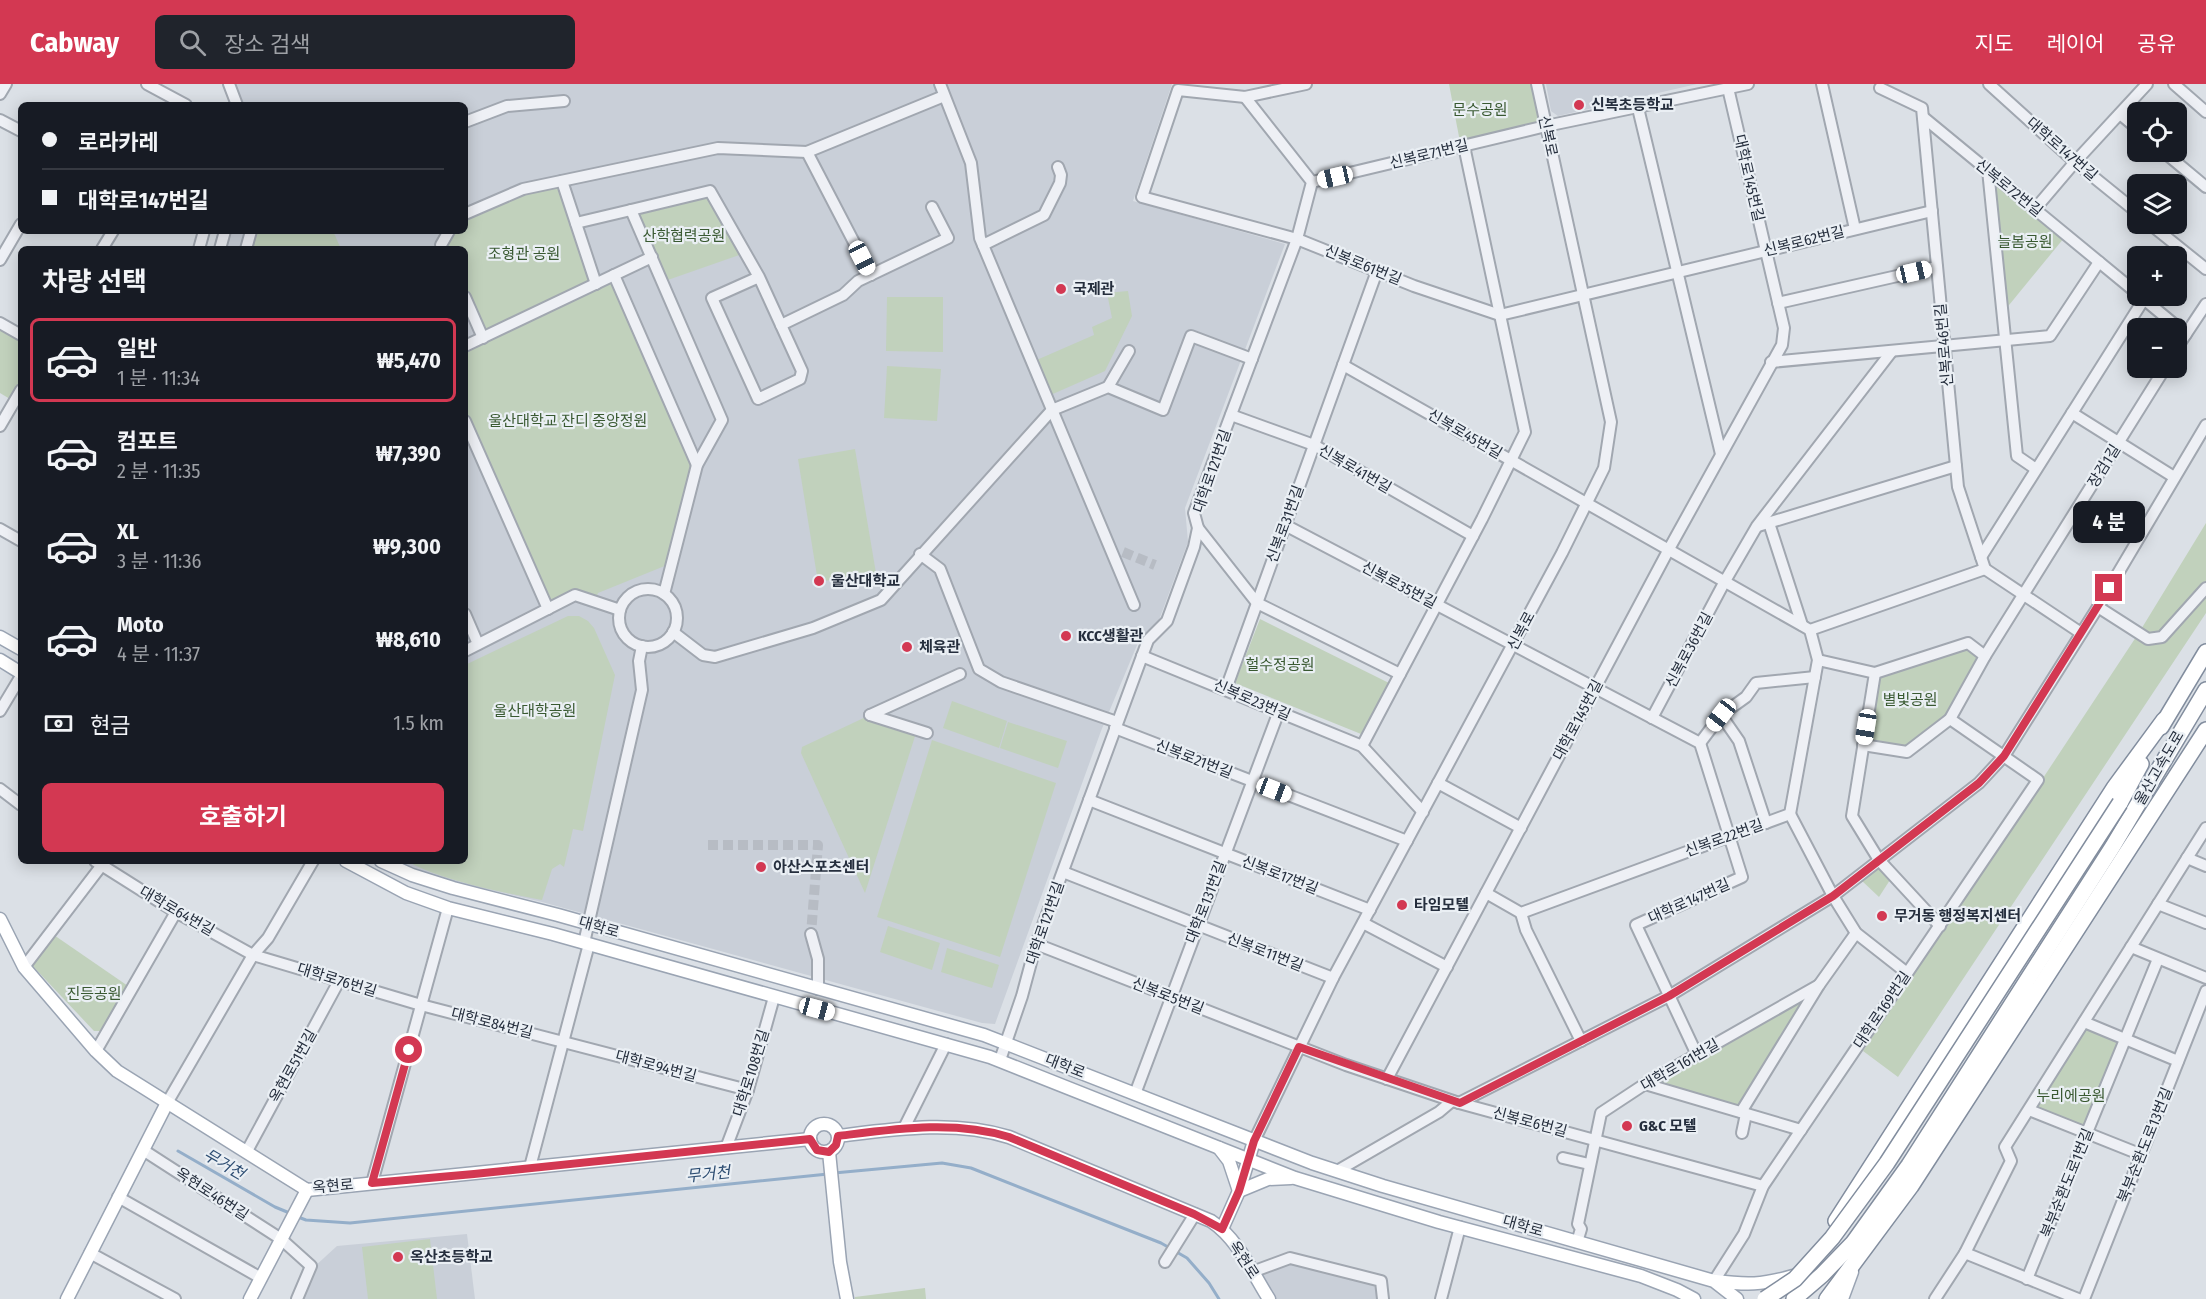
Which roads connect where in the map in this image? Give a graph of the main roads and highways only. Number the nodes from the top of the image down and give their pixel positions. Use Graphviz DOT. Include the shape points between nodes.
graph roads {
  1 [pos="0,637"];
  2 [pos="18,647"];
  3 [pos="2206,652"];
  4 [pos="0,660"];
  5 [pos="18,672"];
  6 [pos="2206,690"];
  7 [pos="2164,720"];
  8 [pos="2181,730"];
  9 [pos="2206,730"];
  10 [pos="352,864"];
  11 [pos="388,864"];
  12 [pos="2115,869"];
  13 [pos="514,904"];
  14 [pos="0,919"];
  15 [pos="509,923"];
  16 [pos="671,947"];
  17 [pos="665,966"];
  18 [pos="167,1104"];
  19 [pos="838,1136"];
  20 [pos="810,1139"];
  21 [pos="1254,1141"];
  22 [pos="1218,1147"];
  23 [pos="829,1156"];
  24 [pos="1248,1159"];
  25 [pos="1295,1178"];
  26 [pos="307,1190"];
  27 [pos="1239,1191"];
  28 [pos="1222,1229"];
  29 [pos="1860,1256"];
  30 [pos="1793,1276"];
  31 [pos="1714,1281"];
  32 [pos="1660,1283"];
  33 [pos="66,1299"];
  34 [pos="250,1299"];
  35 [pos="847,1299"];
  36 [pos="1269,1299"];
  37 [pos="1674,1299"];
  38 [pos="1694,1299"];
  39 [pos="1737,1299"];
  40 [pos="1766,1299"];
  41 [pos="1782,1299"];
  42 [pos="1794,1299"];
  43 [pos="1827,1299"];
  44 [pos="1842,1299"];
  1 -- 2 [label="main road"];
  3 -- 7 [label="highway, 울산고속도로"];
  4 -- 5 [label="main road"];
  6 -- 8 [label="highway, 울산고속도로"];
  7 -- 30 [label="highway" via="2107,797 1845,1208"];
  7 -- 40 [label="highway, 울산고속도로, bridge" via="2120,803 1887,1163 1832,1238 1795,1278"];
  8 -- 12 [label="highway"];
  8 -- 42 [label="highway, 울산고속도로" via="2113,846 1881,1207 1853,1243"];
  9 -- 12 [label="highway"];
  10 -- 15 [label="main road, 대학로" via="406,893"];
  11 -- 13 [label="main road, 대학로" via="412,875"];
  12 -- 29 [label="highway" via="1911,1186"];
  13 -- 15 [label="main road" via="531,912 537,921 528,925"];
  13 -- 16 [label="main road, 대학로"];
  14 -- 18 [label="main road, 옥현로" via="24,967 96,1051 117,1071"];
  15 -- 17 [label="main road, 대학로"];
  16 -- 17 [label="main road" via="645,944 640,949 642,956"];
  16 -- 21 [label="main road, 대학로" via="1006,1042"];
  17 -- 22 [label="main road, 대학로" via="1000,1060"];
  18 -- 26 [label="main road, 옥현로"];
  18 -- 33 [label="main road"];
  19 -- 20 [label="main road" via="834,1127 825,1123 812,1129"];
  19 -- 23 [label="main road"];
  19 -- 28 [label="main road, 옥현로" via="904,1128 991,1131 1195,1214"];
  20 -- 23 [label="main road" via="817,1150"];
  20 -- 26 [label="main road, 옥현로"];
  21 -- 24 [label="main road"];
  21 -- 31 [label="main road, 대학로" via="1337,1171"];
  22 -- 24 [label="main road, 대학로"];
  22 -- 27 [label="main road" via="1229,1161"];
  23 -- 35 [label="main road"];
  24 -- 25 [label="main road, 대학로"];
  24 -- 27 [label="main road"];
  25 -- 27 [label="main road" via="1268,1179"];
  25 -- 32 [label="main road, 대학로"];
  26 -- 34 [label="main road"];
  27 -- 28 [label="main road"];
  28 -- 36 [label="main road, 옥현로"];
  29 -- 43 [label="highway"];
  29 -- 44 [label="main road"];
  30 -- 31 [label="main road" via="1748,1285"];
  30 -- 41 [label="highway"];
  31 -- 39 [label="main road, 대학로"];
  32 -- 37 [label="main road"];
  32 -- 38 [label="main road, 대학로"];
}
